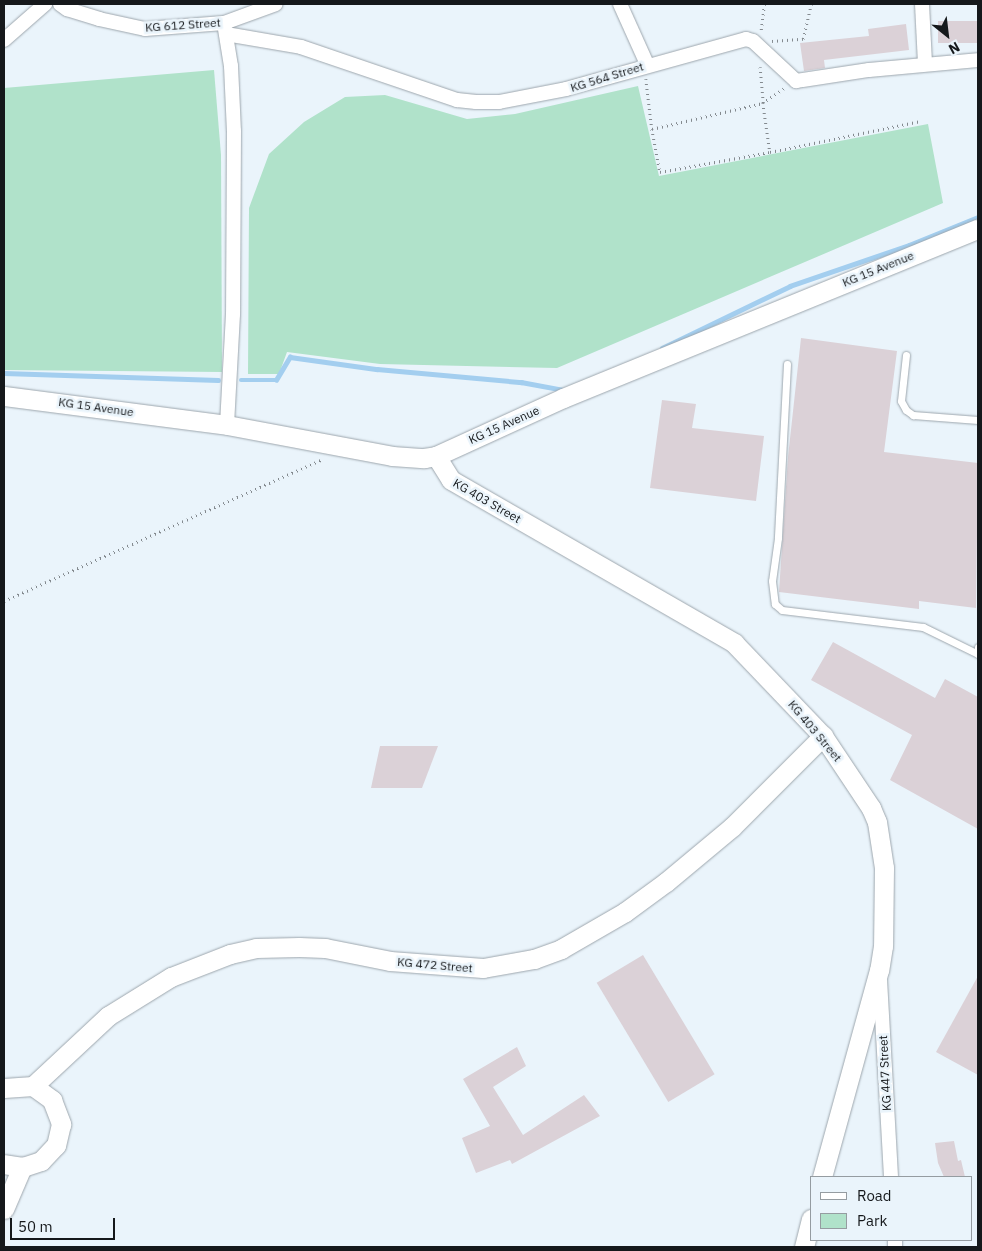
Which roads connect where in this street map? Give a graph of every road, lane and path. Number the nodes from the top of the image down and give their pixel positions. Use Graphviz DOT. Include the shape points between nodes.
graph roads {
  1 [pos="46,4"];
  2 [pos="60,4"];
  3 [pos="276,4"];
  4 [pos="620,4"];
  5 [pos="811,4"];
  6 [pos="922,4"];
  7 [pos="225,28"];
  8 [pos="4,40"];
  9 [pos="769,41"];
  10 [pos="978,60"];
  11 [pos="760,64"];
  12 [pos="925,64"];
  13 [pos="645,65"];
  14 [pos="796,82"];
  15 [pos="763,103"];
  16 [pos="921,121"];
  17 [pos="652,129"];
  18 [pos="770,152"];
  19 [pos="978,229"];
  20 [pos="906,355"];
  21 [pos="787,364"];
  22 [pos="4,396"];
  23 [pos="978,420"];
  24 [pos="227,425"];
  25 [pos="348,448"];
  26 [pos="436,456"];
  27 [pos="4,601"];
  28 [pos="978,647"];
  29 [pos="823,736"];
  30 [pos="879,970"];
  31 [pos="62,1059"];
  32 [pos="5,1086"];
  33 [pos="33,1086"];
  34 [pos="52,1100"];
  35 [pos="4,1164"];
  36 [pos="22,1167"];
  37 [pos="4,1176"];
  38 [pos="822,1176"];
  39 [pos="891,1176"];
  40 [pos="7,1202"];
  41 [pos="810,1223"];
  42 [pos="804,1247"];
  1 -- 8 [label="street"];
  2 -- 7 [label="street, KG 612 Street" via="67,10 99,20 145,29"];
  3 -- 7 [label="street, KG 612 Street"];
  4 -- 13 [label="street"];
  5 -- 9 [label="path" via="803,39"];
  6 -- 12 [label="street"];
  7 -- 13 [label="street, KG 564 Street" via="302,47 457,100 476,102 499,102 566,90"];
  7 -- 24 [label="street" via="234,131 233,314"];
  10 -- 12 [label="street"];
  11 -- 15 [label="path"];
  12 -- 14 [label="street"];
  13 -- 14 [label="street, KG 564 Street" via="750,39"];
  13 -- 17 [label="path"];
  14 -- 15 [label="path"];
  15 -- 17 [label="path"];
  15 -- 18 [label="path"];
  16 -- 18 [label="path"];
  17 -- 18 [label="path" via="660,172"];
  19 -- 26 [label="main road, KG 15 Avenue" via="572,394"];
  20 -- 23 [label="lane" via="901,401 906,410 913,415"];
  21 -- 28 [label="lane" via="778,538 772,581 775,604 782,610 923,627 978,654"];
  22 -- 24 [label="main road, KG 15 Avenue"];
  24 -- 25 [label="main road, KG 15 Avenue"];
  25 -- 26 [label="main road, KG 15 Avenue" via="392,456"];
  25 -- 27 [label="path"];
  26 -- 29 [label="main road, KG 403 Street" via="451,480 734,643"];
  29 -- 30 [label="main road, KG 403 Street" via="877,822 884,892"];
  29 -- 31 [label="main road, KG 472 Street" via="732,827 666,882 604,925 561,949 517,963 463,968 390,961 325,948 256,948 201,964 151,988 108,1016"];
  30 -- 38 [label="main road, KG 403 Street"];
  30 -- 39 [label="street, KG 447 Street"];
  31 -- 33 [label="main road, KG 472 Street"];
  31 -- 34 [label="main road"];
  32 -- 33 [label="main road"];
  33 -- 34 [label="main road"];
  34 -- 36 [label="main road" via="61,1124 56,1145 41,1161"];
  35 -- 36 [label="main road"];
  36 -- 40 [label="main road"];
  37 -- 40 [label="main road"];
  41 -- 42 [label="main road"];
}
